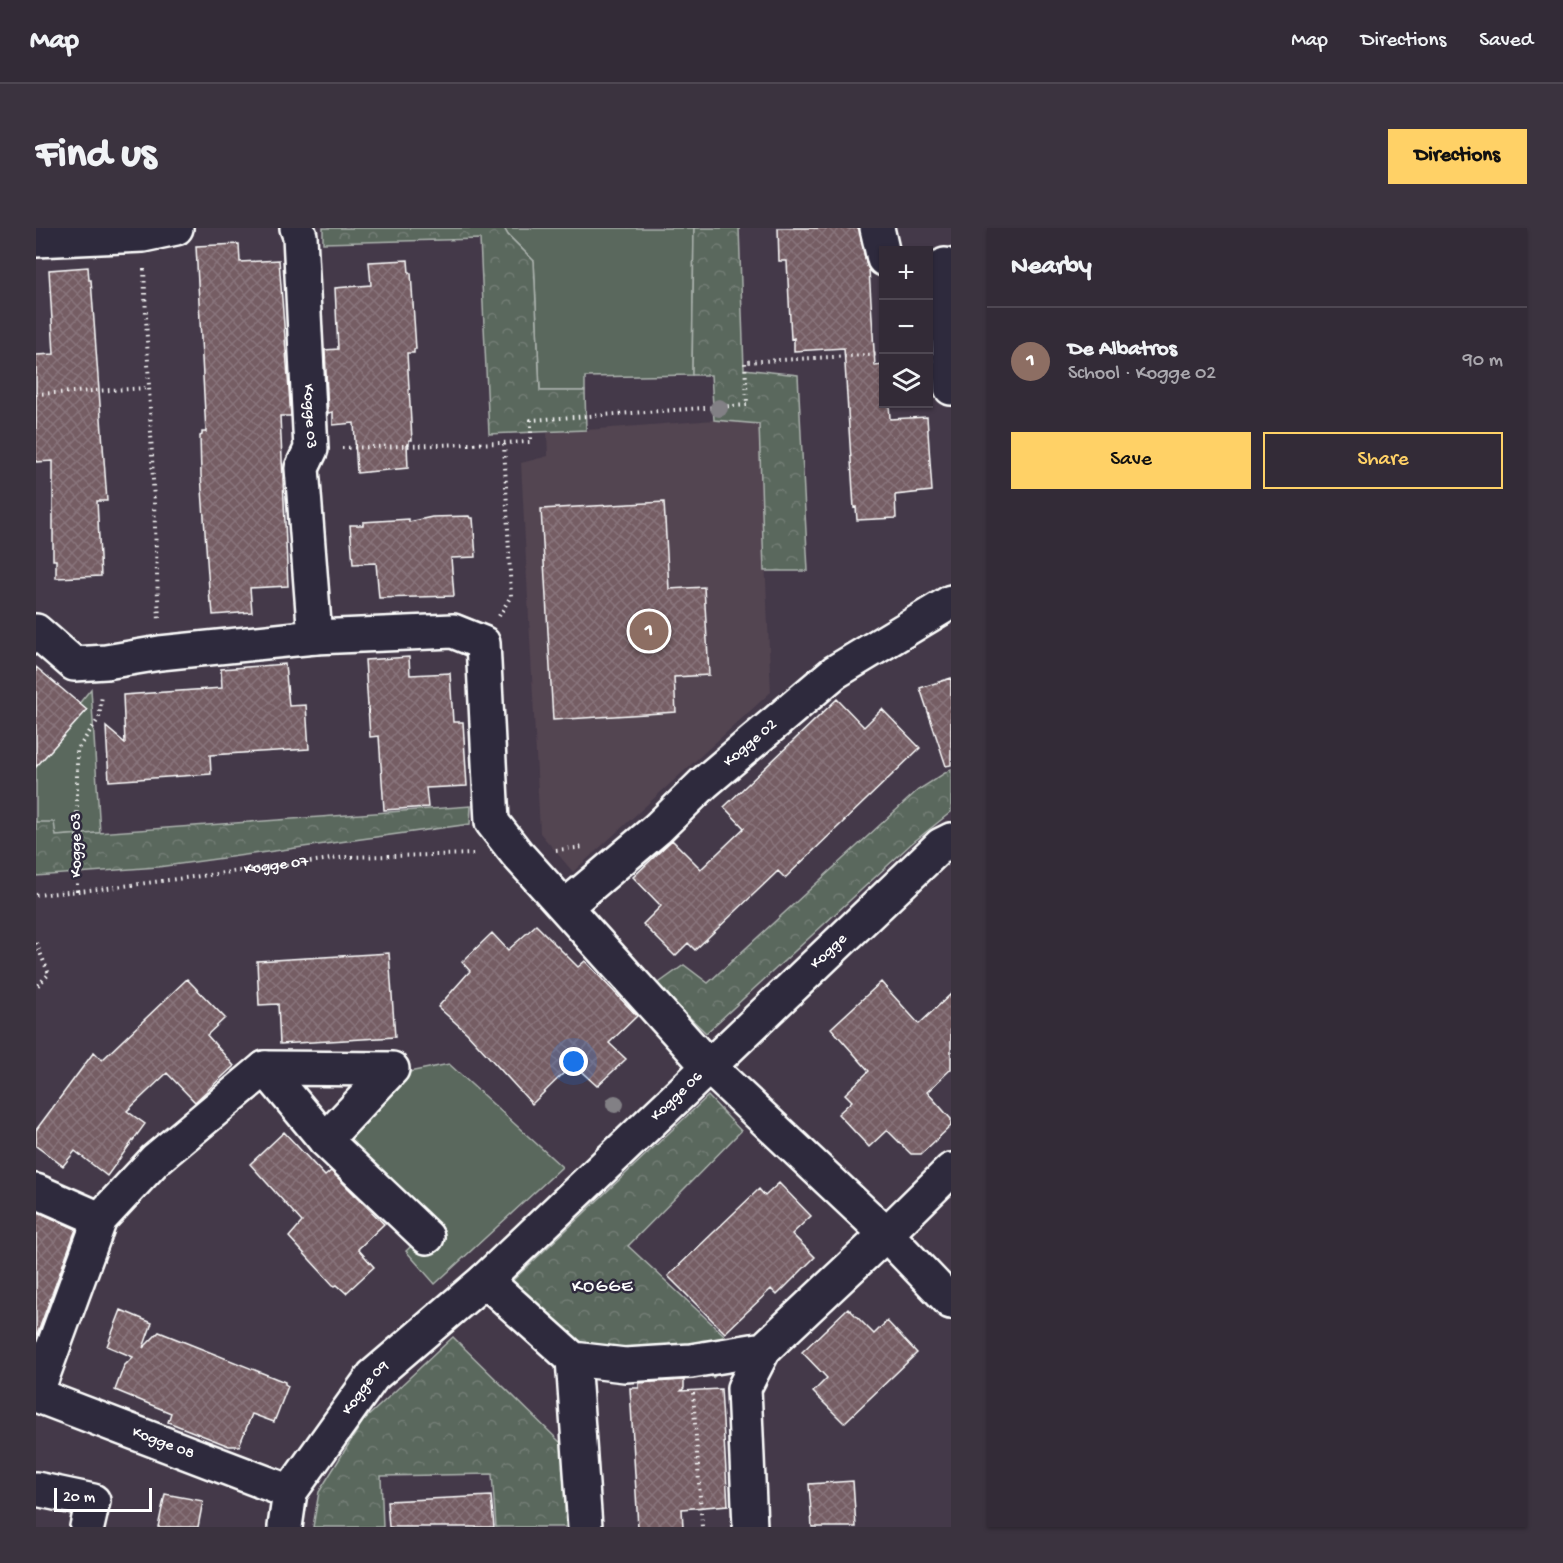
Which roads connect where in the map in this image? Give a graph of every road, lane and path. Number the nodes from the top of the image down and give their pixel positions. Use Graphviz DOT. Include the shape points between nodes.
graph roads {
  1 [pos="176,228"];
  2 [pos="297,228"];
  3 [pos="877,228"];
  4 [pos="143,235"];
  5 [pos="36,240"];
  6 [pos="881,246"];
  7 [pos="941,265"];
  8 [pos="938,329"];
  9 [pos="879,354"];
  10 [pos="149,388"];
  11 [pos="951,388"];
  12 [pos="36,394"];
  13 [pos="504,443"];
  14 [pos="311,449"];
  15 [pos="951,602"];
  16 [pos="36,631"];
  17 [pos="315,637"];
  18 [pos="483,643"];
  19 [pos="160,652"];
  20 [pos="106,662"];
  21 [pos="951,840"];
  22 [pos="641,842"];
  23 [pos="517,854"];
  24 [pos="77,891"];
  25 [pos="36,895"];
  26 [pos="566,906"];
  27 [pos="36,943"];
  28 [pos="36,987"];
  29 [pos="708,1066"];
  30 [pos="265,1068"];
  31 [pos="325,1140"];
  32 [pos="951,1170"];
  33 [pos="36,1191"];
  34 [pos="100,1219"];
  35 [pos="886,1234"];
  36 [pos="427,1237"];
  37 [pos="486,1280"];
  38 [pos="951,1302"];
  39 [pos="764,1349"];
  40 [pos="573,1359"];
  41 [pos="691,1361"];
  42 [pos="36,1394"];
  43 [pos="36,1489"];
  44 [pos="291,1492"];
  45 [pos="87,1527"];
  46 [pos="285,1527"];
  47 [pos="585,1527"];
  48 [pos="702,1527"];
  49 [pos="750,1527"];
  1 -- 4 [label="street"];
  2 -- 14 [label="street, Kogge 03"];
  3 -- 6 [label="street"];
  4 -- 5 [label="street"];
  4 -- 10 [label="path"];
  7 -- 8 [label="street"];
  8 -- 11 [label="street"];
  9 -- 13 [label="path" via="745,362 747,405 531,420 531,442"];
  10 -- 12 [label="path"];
  10 -- 19 [label="path"];
  13 -- 14 [label="path"];
  13 -- 18 [label="path" via="511,596"];
  14 -- 17 [label="street, Kogge 03" via="302,468"];
  15 -- 22 [label="street, Kogge 02" via="835,672"];
  16 -- 20 [label="street" via="74,664"];
  17 -- 18 [label="street" via="453,631"];
  17 -- 19 [label="street"];
  18 -- 23 [label="street" via="492,822"];
  19 -- 20 [label="street"];
  20 -- 24 [label="path, Kogge 03" via="99,718 77,750"];
  21 -- 29 [label="street, Kogge" via="941,845"];
  22 -- 23 [label="path, Kogge 07"];
  22 -- 26 [label="street, Kogge 02"];
  23 -- 24 [label="path, Kogge 07" via="347,857"];
  23 -- 26 [label="street"];
  24 -- 25 [label="path, Kogge 07"];
  26 -- 29 [label="street"];
  27 -- 28 [label="path" via="49,974"];
  29 -- 35 [label="street, Kogge 06"];
  29 -- 37 [label="street, Kogge 06"];
  30 -- 31 [label="street"];
  30 -- 31 [label="street" via="392,1069"];
  30 -- 34 [label="street" via="155,1160"];
  31 -- 36 [label="street"];
  32 -- 35 [label="street"];
  33 -- 34 [label="street"];
  34 -- 42 [label="street"];
  35 -- 38 [label="street, Kogge 06"];
  35 -- 39 [label="street"];
  37 -- 40 [label="street"];
  37 -- 44 [label="street, Kogge 09" via="373,1376"];
  39 -- 41 [label="street"];
  39 -- 49 [label="street" via="744,1388"];
  40 -- 41 [label="street" via="625,1365"];
  40 -- 47 [label="street"];
  41 -- 48 [label="path"];
  42 -- 44 [label="street, Kogge 08"];
  43 -- 45 [label="street" via="93,1501"];
  44 -- 46 [label="street, Kogge 09"];
}
